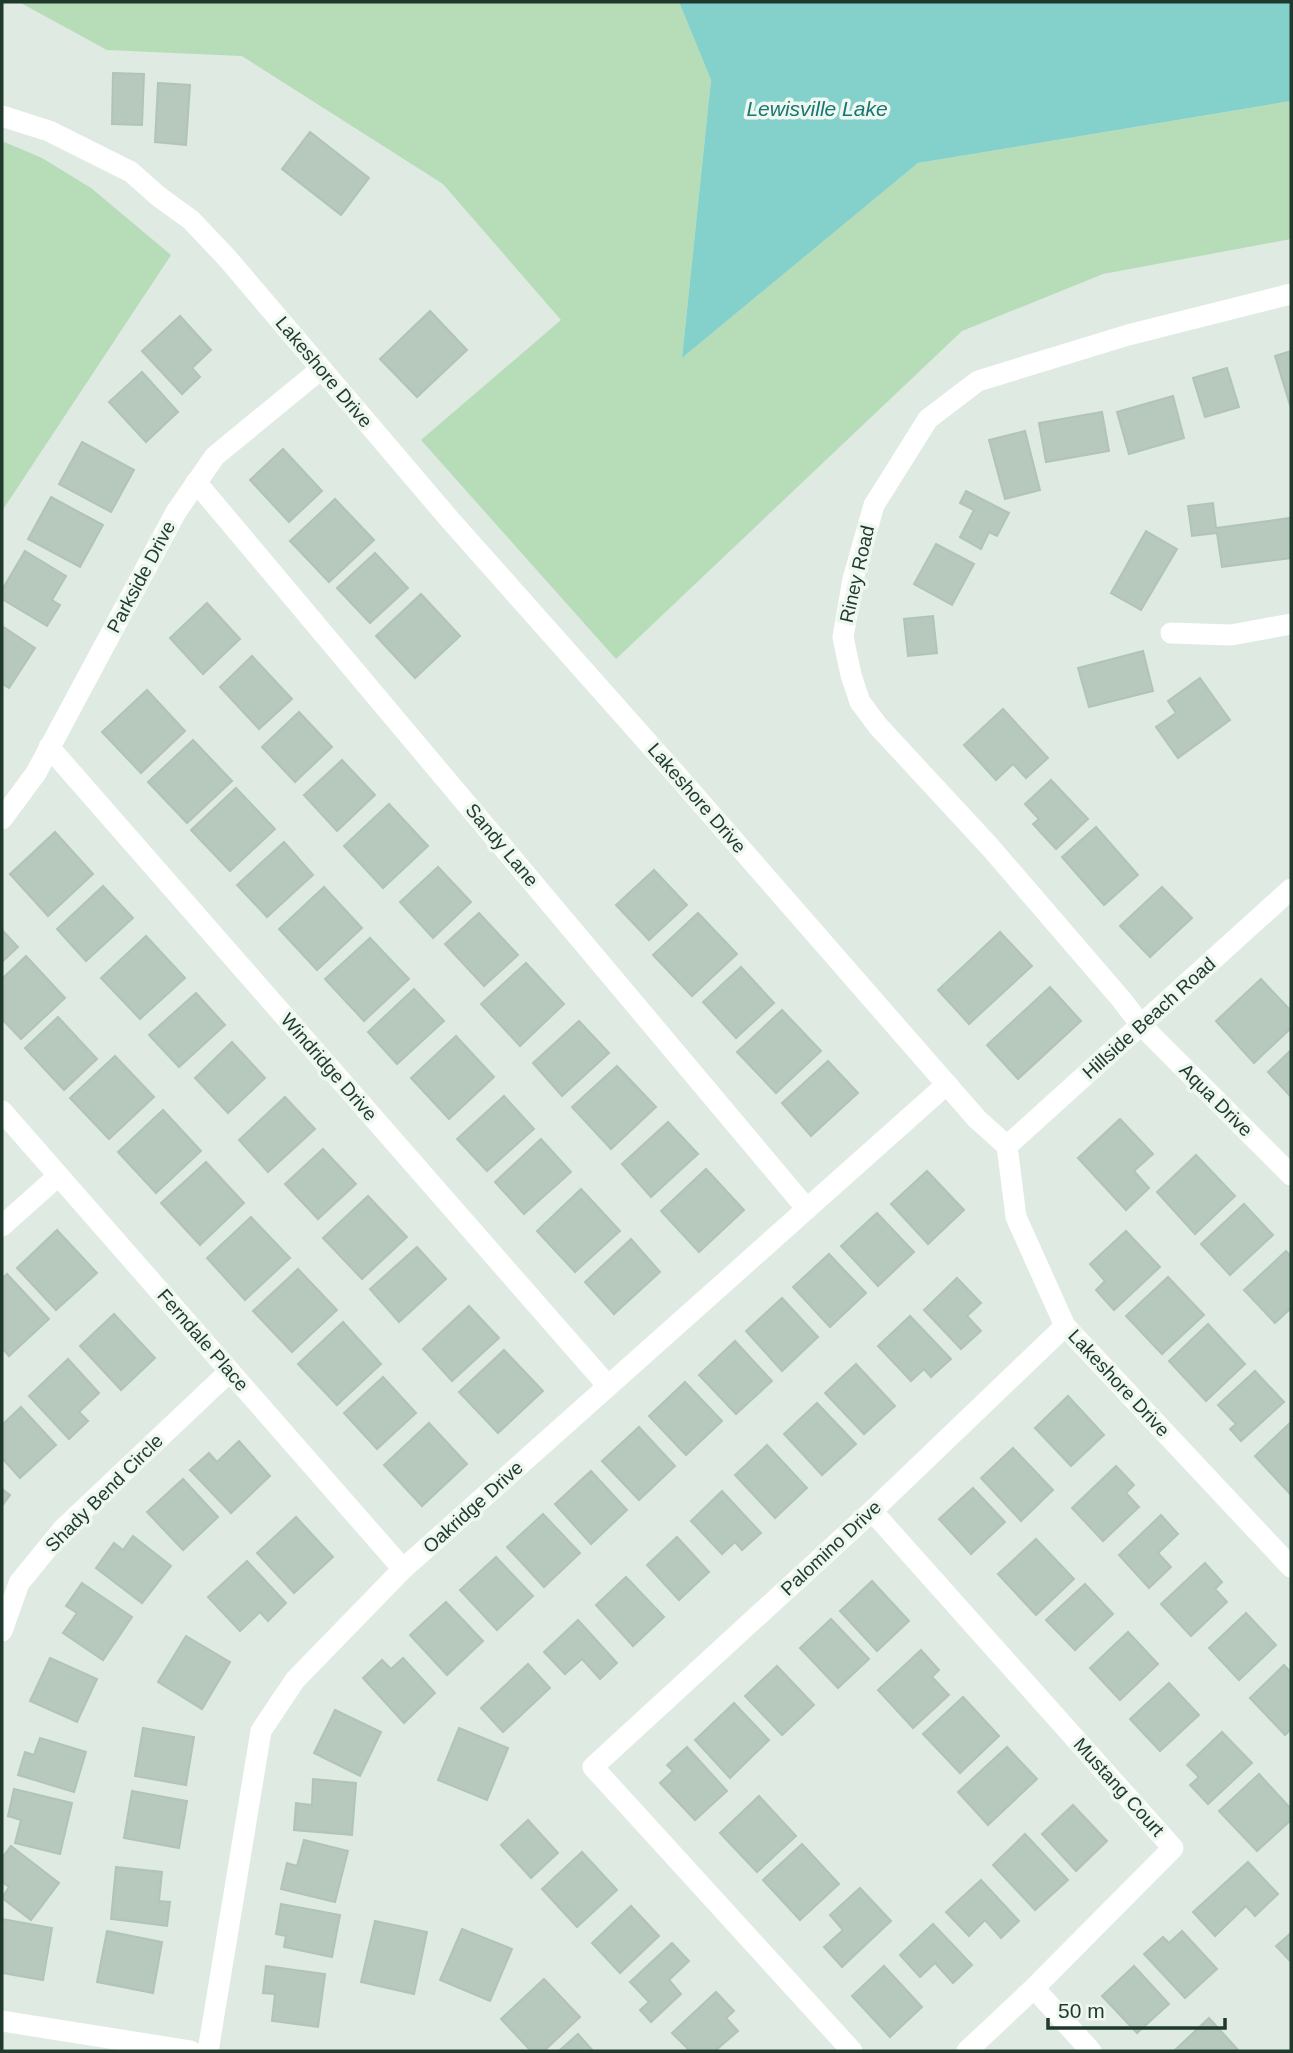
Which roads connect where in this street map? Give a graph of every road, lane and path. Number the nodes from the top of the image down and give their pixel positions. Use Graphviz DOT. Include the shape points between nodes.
graph roads {
  1 [pos="2,116"];
  2 [pos="1291,294"];
  3 [pos="321,369"];
  4 [pos="197,482"];
  5 [pos="1291,624"];
  6 [pos="1171,633"];
  7 [pos="49,747"];
  8 [pos="2,819"];
  9 [pos="1291,889"];
  10 [pos="1141,1025"];
  11 [pos="947,1084"];
  12 [pos="2,1111"];
  13 [pos="1006,1146"];
  14 [pos="1291,1175"];
  15 [pos="58,1176"];
  16 [pos="807,1209"];
  17 [pos="2,1226"];
  18 [pos="1065,1326"];
  19 [pos="230,1371"];
  20 [pos="608,1387"];
  21 [pos="872,1511"];
  22 [pos="1291,1567"];
  23 [pos="403,1569"];
  24 [pos="2,1631"];
  25 [pos="1034,1988"];
  26 [pos="2,2021"];
  27 [pos="191,2051"];
  28 [pos="208,2051"];
  29 [pos="852,2051"];
  30 [pos="967,2051"];
  31 [pos="1091,2051"];
  1 -- 3 [label="street, Lakeshore Drive" via="50,131 131,172 191,220"];
  2 -- 10 [label="street, Riney Road" via="1128,335 978,381 928,419 874,505 853,579 843,637 860,702 990,846"];
  3 -- 4 [label="street, Parkside Drive" via="215,456"];
  3 -- 11 [label="street, Lakeshore Drive"];
  4 -- 7 [label="street, Parkside Drive" via="176,512"];
  4 -- 16 [label="street, Sandy Lane"];
  5 -- 6 [label="street" via="1231,635"];
  7 -- 8 [label="street, Parkside Drive"];
  7 -- 20 [label="street, Windridge Drive"];
  9 -- 10 [label="street, Hillside Beach Road"];
  10 -- 13 [label="street, Hillside Beach Road"];
  10 -- 14 [label="street, Aqua Drive"];
  11 -- 13 [label="street, Lakeshore Drive"];
  11 -- 16 [label="street, Oakridge Drive"];
  12 -- 15 [label="street, Ferndale Place"];
  13 -- 18 [label="street, Lakeshore Drive" via="1016,1217"];
  15 -- 17 [label="street"];
  15 -- 19 [label="street, Ferndale Place"];
  16 -- 20 [label="street, Oakridge Drive"];
  18 -- 21 [label="street, Palomino Drive"];
  18 -- 22 [label="street, Lakeshore Drive"];
  19 -- 23 [label="street, Ferndale Place"];
  19 -- 24 [label="street, Shady Bend Circle" via="63,1529 19,1583"];
  20 -- 23 [label="street, Oakridge Drive"];
  21 -- 25 [label="street, Mustang Court" via="1173,1848"];
  21 -- 29 [label="street, Palomino Drive" via="593,1767"];
  23 -- 28 [label="street, Oakridge Drive" via="295,1680 261,1731"];
  25 -- 30 [label="street, Mustang Court"];
  25 -- 31 [label="street"];
  26 -- 27 [label="street"];
}
